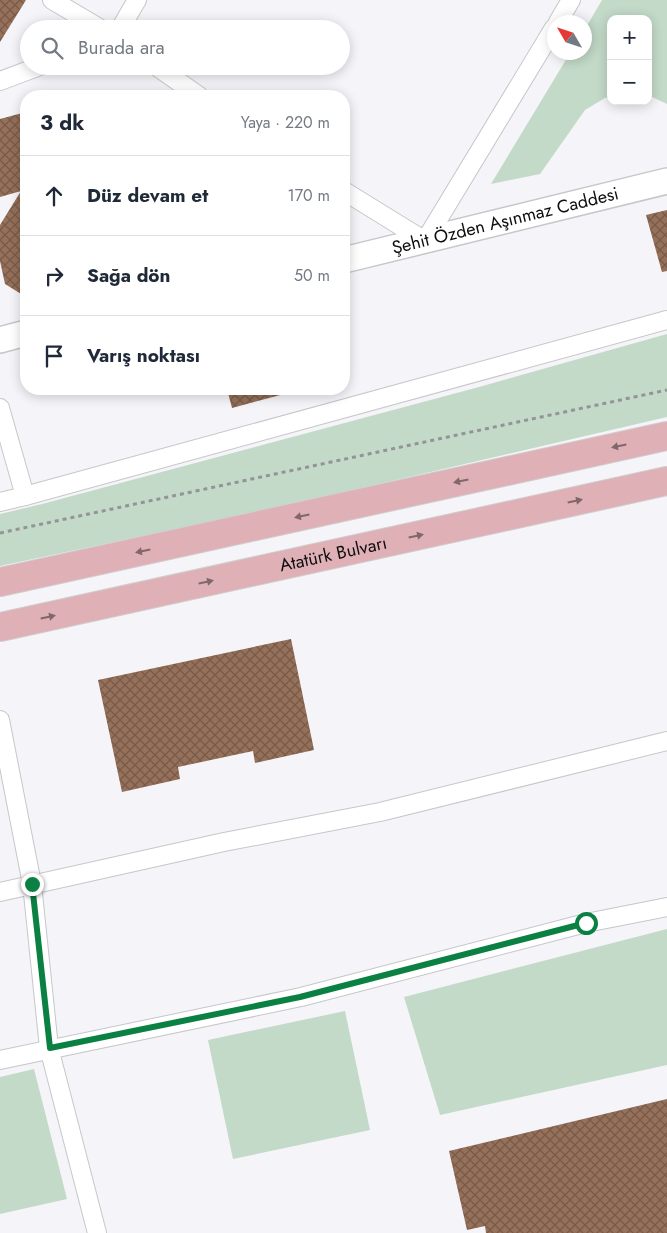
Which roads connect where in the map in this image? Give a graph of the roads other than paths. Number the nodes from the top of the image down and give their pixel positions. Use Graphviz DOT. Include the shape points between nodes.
graph roads {
  1 [pos="52,0"];
  2 [pos="137,0"];
  3 [pos="571,0"];
  4 [pos="562,15"];
  5 [pos="86,20"];
  6 [pos="125,20"];
  7 [pos="547,40"];
  8 [pos="20,74"];
  9 [pos="169,75"];
  10 [pos="0,82"];
  11 [pos="190,90"];
  12 [pos="667,181"];
  13 [pos="350,195"];
  14 [pos="425,241"];
  15 [pos="350,259"];
  16 [pos="667,320"];
  17 [pos="20,335"];
  18 [pos="0,340"];
  19 [pos="0,408"];
  20 [pos="667,436"];
  21 [pos="667,481"];
  22 [pos="25,496"];
  23 [pos="0,502"];
  24 [pos="0,582"];
  25 [pos="0,627"];
  26 [pos="0,720"];
  27 [pos="667,742"];
  28 [pos="32,884"];
  29 [pos="0,892"];
  30 [pos="667,907"];
  31 [pos="50,1048"];
  32 [pos="0,1060"];
  33 [pos="97,1233"];
  1 -- 5 [label="street"];
  2 -- 6 [label="street"];
  3 -- 4 [label="street"];
  7 -- 14 [label="street"];
  8 -- 10 [label="street"];
  9 -- 11 [label="street"];
  12 -- 14 [label="street, Şehit Özden Aşınmaz Caddesi"];
  13 -- 14 [label="street"];
  14 -- 15 [label="street, Şehit Özden Aşınmaz Caddesi"];
  16 -- 22 [label="street"];
  17 -- 18 [label="street"];
  19 -- 22 [label="street"];
  20 -- 24 [label="main road, one-way"];
  25 -- 21 [label="main road, Atatürk Bulvarı, one-way"];
  22 -- 23 [label="street"];
  26 -- 28 [label="street"];
  27 -- 28 [label="street" via="380,812"];
  28 -- 29 [label="street"];
  28 -- 31 [label="street"];
  30 -- 31 [label="street" via="586,923 300,997"];
  31 -- 32 [label="street"];
  31 -- 33 [label="street"];
}
